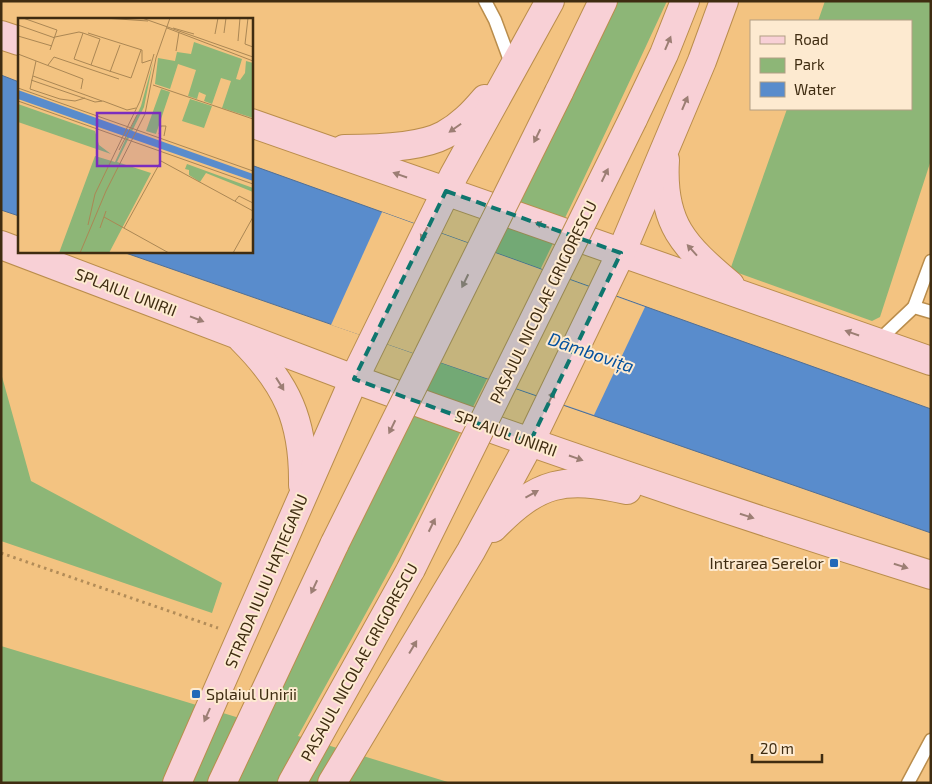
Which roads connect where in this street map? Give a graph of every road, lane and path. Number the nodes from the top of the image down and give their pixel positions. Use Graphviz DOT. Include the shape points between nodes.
graph roads {
  1 [pos="485,1"];
  2 [pos="550,1"];
  3 [pos="603,1"];
  4 [pos="685,1"];
  5 [pos="724,1"];
  6 [pos="1,35"];
  7 [pos="18,41"];
  8 [pos="513,68"];
  9 [pos="252,122"];
  10 [pos="666,148"];
  11 [pos="326,149"];
  12 [pos="446,191"];
  13 [pos="1,245"];
  14 [pos="18,251"];
  15 [pos="20,252"];
  16 [pos="621,254"];
  17 [pos="931,260"];
  18 [pos="741,294"];
  19 [pos="914,306"];
  20 [pos="931,312"];
  21 [pos="237,334"];
  22 [pos="877,342"];
  23 [pos="931,361"];
  24 [pos="354,378"];
  25 [pos="530,442"];
  26 [pos="303,494"];
  27 [pos="700,500"];
  28 [pos="471,551"];
  29 [pos="1,553"];
  30 [pos="931,575"];
  31 [pos="241,636"];
  32 [pos="931,740"];
  33 [pos="177,783"];
  34 [pos="222,783"];
  35 [pos="292,783"];
  36 [pos="332,783"];
  37 [pos="908,783"];
  1 -- 8 [label="lane"];
  2 -- 8 [label="main road"];
  3 -- 34 [label="main road, one-way, bridge" via="334,543"];
  35 -- 4 [label="main road, PASAJUL NICOLAE GRIGORESCU, one-way, bridge" via="411,569 633,120"];
  10 -- 5 [label="main road, one-way"];
  6 -- 7 [label="main road"];
  8 -- 11 [label="main road, one-way" via="460,125 444,136 429,142 387,147"];
  8 -- 12 [label="main road, STRADA IULIU HAȚIEGANU"];
  9 -- 11 [label="main road"];
  10 -- 16 [label="main road"];
  18 -- 10 [label="main road, one-way" via="693,252 672,221 664,175"];
  12 -- 11 [label="main road, one-way"];
  16 -- 12 [label="main road, one-way"];
  12 -- 24 [label="main road, STRADA IULIU HAȚIEGANU, one-way"];
  13 -- 14 [label="main road, SPLAIUL UNIRII, one-way"];
  15 -- 21 [label="main road, SPLAIUL UNIRII, one-way"];
  16 -- 18 [label="main road"];
  25 -- 16 [label="main road, one-way"];
  17 -- 19 [label="lane"];
  22 -- 18 [label="main road, one-way"];
  19 -- 20 [label="lane"];
  19 -- 22 [label="lane"];
  21 -- 24 [label="main road, SPLAIUL UNIRII"];
  21 -- 26 [label="main road, one-way" via="270,368 291,405 302,450"];
  22 -- 23 [label="main road"];
  24 -- 25 [label="main road, SPLAIUL UNIRII"];
  24 -- 26 [label="main road, STRADA IULIU HAȚIEGANU"];
  25 -- 27 [label="main road, SPLAIUL UNIRII, one-way"];
  25 -- 28 [label="main road"];
  26 -- 31 [label="main road, STRADA IULIU HAȚIEGANU"];
  28 -- 27 [label="main road, one-way" via="524,499 553,485 568,482 598,484"];
  27 -- 30 [label="main road, SPLAIUL UNIRII, one-way"];
  36 -- 28 [label="main road, one-way"];
  29 -- 31 [label="path"];
  31 -- 33 [label="main road, STRADA IULIU HAȚIEGANU, one-way"];
  32 -- 37 [label="lane"];
}
